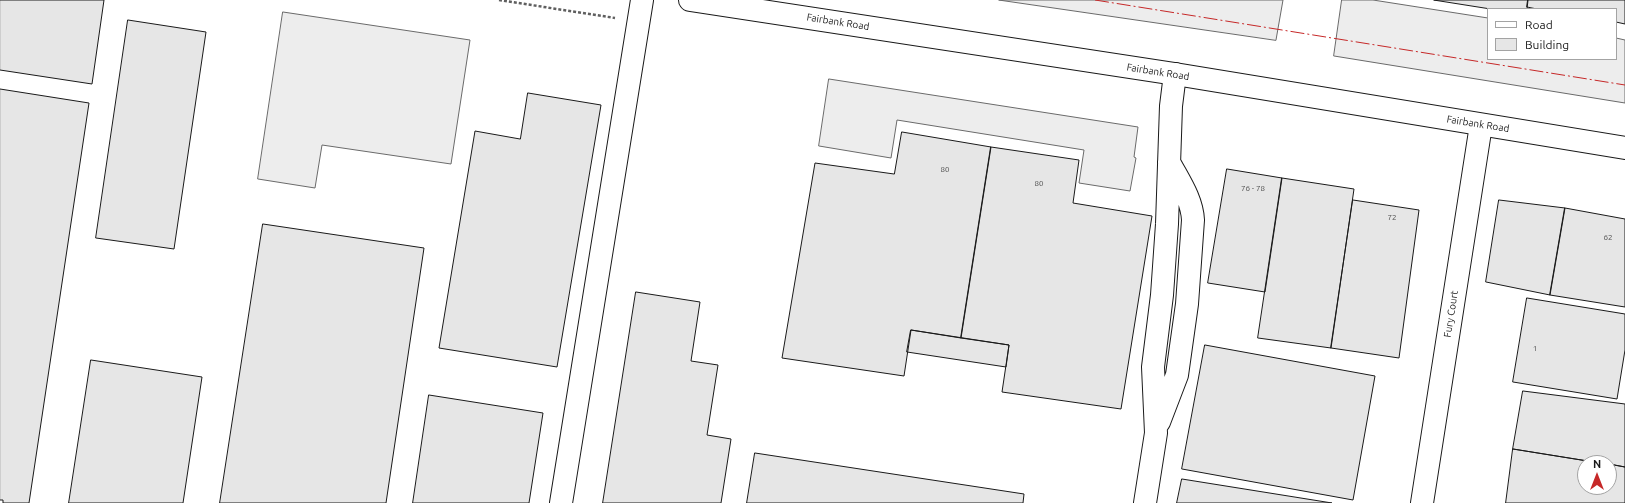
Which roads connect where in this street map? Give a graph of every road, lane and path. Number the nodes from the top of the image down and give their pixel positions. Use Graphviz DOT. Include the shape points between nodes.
graph roads {
  1 [pos="499,0"];
  2 [pos="642,0"];
  3 [pos="690,0"];
  4 [pos="639,22"];
  5 [pos="1175,74"];
  6 [pos="1480,125"];
  7 [pos="1625,148"];
  8 [pos="561,503"];
  9 [pos="1145,503"];
  10 [pos="1422,503"];
  1 -- 4 [label="path"];
  2 -- 4 [label="main road"];
  3 -- 5 [label="main road, Fairbank Road"];
  4 -- 8 [label="main road"];
  5 -- 6 [label="main road, Fairbank Road"];
  5 -- 9 [label="main road" via="1169,161 1188,198 1193,220 1186,316 1177,374 1156,433"];
  6 -- 7 [label="main road, Fairbank Road"];
  6 -- 10 [label="main road, Fury Court"];
}
